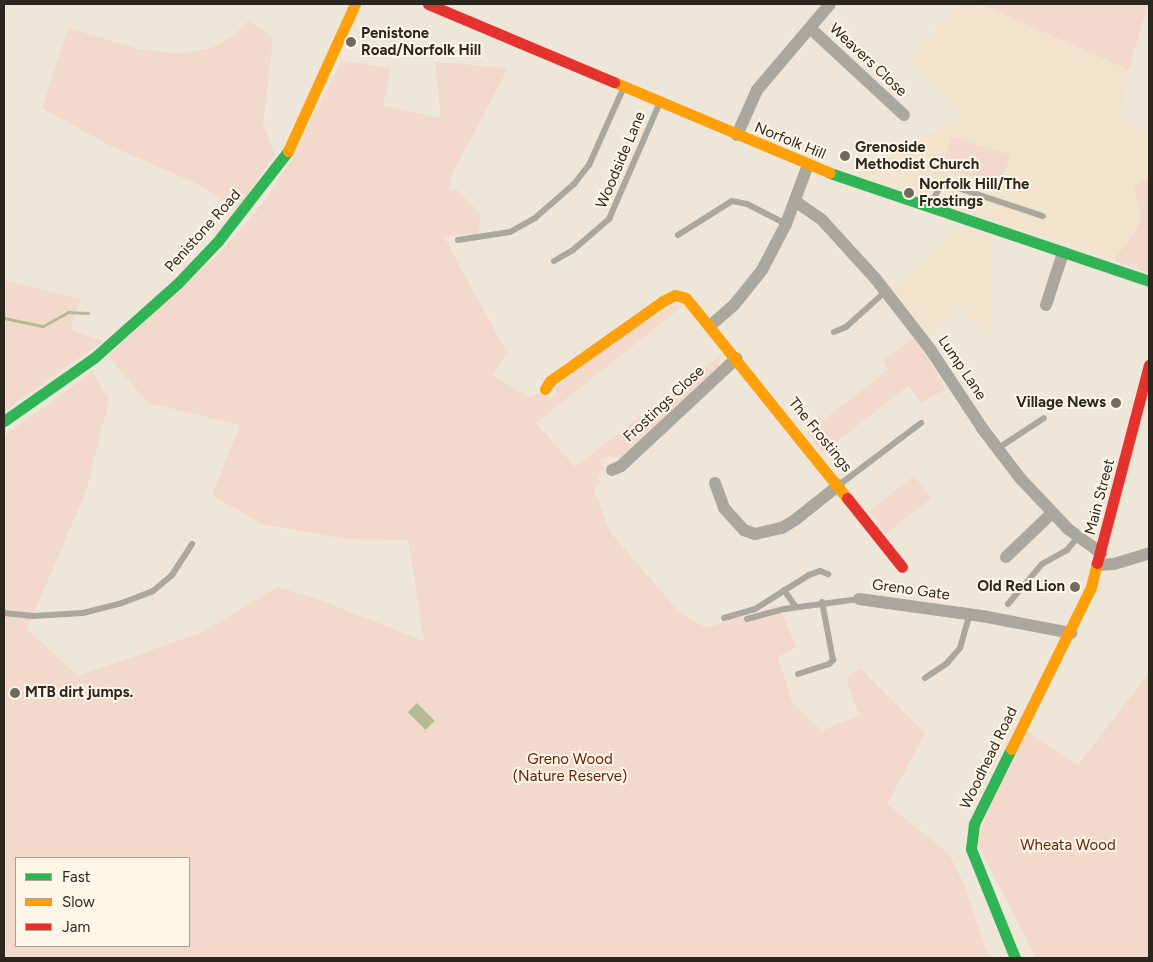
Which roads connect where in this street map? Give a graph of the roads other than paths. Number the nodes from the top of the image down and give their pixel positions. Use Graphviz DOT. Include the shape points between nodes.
graph roads {
  1 [pos="355,4"];
  2 [pos="428,4"];
  3 [pos="830,4"];
  4 [pos="810,28"];
  5 [pos="624,86"];
  6 [pos="660,101"];
  7 [pos="904,115"];
  8 [pos="737,135"];
  9 [pos="808,165"];
  10 [pos="795,201"];
  11 [pos="928,209"];
  12 [pos="1043,216"];
  13 [pos="786,224"];
  14 [pos="678,235"];
  15 [pos="458,240"];
  16 [pos="1064,253"];
  17 [pos="554,261"];
  18 [pos="1149,281"];
  19 [pos="886,291"];
  20 [pos="1046,305"];
  21 [pos="711,325"];
  22 [pos="834,332"];
  23 [pos="737,358"];
  24 [pos="1149,365"];
  25 [pos="1147,386"];
  26 [pos="545,389"];
  27 [pos="1044,418"];
  28 [pos="4,421"];
  29 [pos="921,423"];
  30 [pos="997,449"];
  31 [pos="612,470"];
  32 [pos="715,483"];
  33 [pos="839,486"];
  34 [pos="1052,513"];
  35 [pos="1078,537"];
  36 [pos="192,544"];
  37 [pos="1149,554"];
  38 [pos="1006,557"];
  39 [pos="1099,559"];
  40 [pos="902,567"];
  41 [pos="828,574"];
  42 [pos="784,590"];
  43 [pos="859,599"];
  44 [pos="822,602"];
  45 [pos="1008,604"];
  46 [pos="796,607"];
  47 [pos="4,613"];
  48 [pos="970,614"];
  49 [pos="724,618"];
  50 [pos="747,619"];
  51 [pos="1070,633"];
  52 [pos="798,674"];
  53 [pos="925,678"];
  54 [pos="1015,958"];
  1 -- 28 [label="main road, Penistone Road" via="286,154 218,241 178,283 95,357"];
  2 -- 5 [label="main road, Norfolk Hill"];
  3 -- 4 [label="street"];
  4 -- 7 [label="street, Weavers Close"];
  4 -- 8 [label="street" via="757,90"];
  5 -- 6 [label="main road, Norfolk Hill"];
  5 -- 15 [label="lane" via="590,165 574,184 535,218 510,232"];
  6 -- 8 [label="main road, Norfolk Hill"];
  6 -- 17 [label="lane, Woodside Lane" via="610,219 574,250"];
  8 -- 9 [label="main road, Norfolk Hill"];
  9 -- 10 [label="street"];
  9 -- 11 [label="main road, Norfolk Hill"];
  10 -- 13 [label="street"];
  10 -- 19 [label="street, Lump Lane" via="822,220"];
  11 -- 12 [label="lane" via="939,188 946,184"];
  11 -- 16 [label="main road, Norfolk Hill"];
  13 -- 14 [label="lane" via="747,204 732,201"];
  13 -- 21 [label="street" via="750,288"];
  16 -- 18 [label="main road, Norfolk Hill"];
  16 -- 20 [label="street"];
  19 -- 22 [label="lane" via="846,327"];
  19 -- 30 [label="street, Lump Lane" via="930,349"];
  21 -- 23 [label="main road, The Frostings"];
  21 -- 26 [label="main road, The Frostings" via="692,302 680,295 655,306 550,381"];
  23 -- 31 [label="street, Frostings Close" via="621,466"];
  23 -- 33 [label="main road, The Frostings"];
  24 -- 25 [label="main road, Main Street"];
  25 -- 39 [label="main road, Main Street"];
  27 -- 30 [label="lane"];
  29 -- 33 [label="lane"];
  30 -- 34 [label="street, Lump Lane"];
  32 -- 33 [label="street" via="729,515 744,530 756,534 782,528"];
  33 -- 40 [label="main road, The Frostings"];
  34 -- 35 [label="street, Lump Lane"];
  34 -- 38 [label="street"];
  35 -- 39 [label="street, Lump Lane"];
  35 -- 45 [label="lane" via="1067,550 1042,564"];
  36 -- 47 [label="lane" via="172,575 158,587 122,603 84,613 33,616"];
  37 -- 39 [label="street" via="1114,564"];
  39 -- 51 [label="main road, Main Street"];
  41 -- 42 [label="lane" via="820,571 809,575"];
  42 -- 46 [label="lane"];
  42 -- 49 [label="lane" via="754,609"];
  43 -- 44 [label="lane, Greno Gate"];
  43 -- 48 [label="street, Greno Gate"];
  44 -- 46 [label="lane, Greno Gate"];
  44 -- 52 [label="lane" via="833,660"];
  46 -- 50 [label="lane, Greno Gate"];
  48 -- 51 [label="street, Greno Gate"];
  48 -- 53 [label="lane" via="960,648 947,663"];
  51 -- 54 [label="main road, Woodhead Road" via="1007,752 974,824 971,848"];
}
